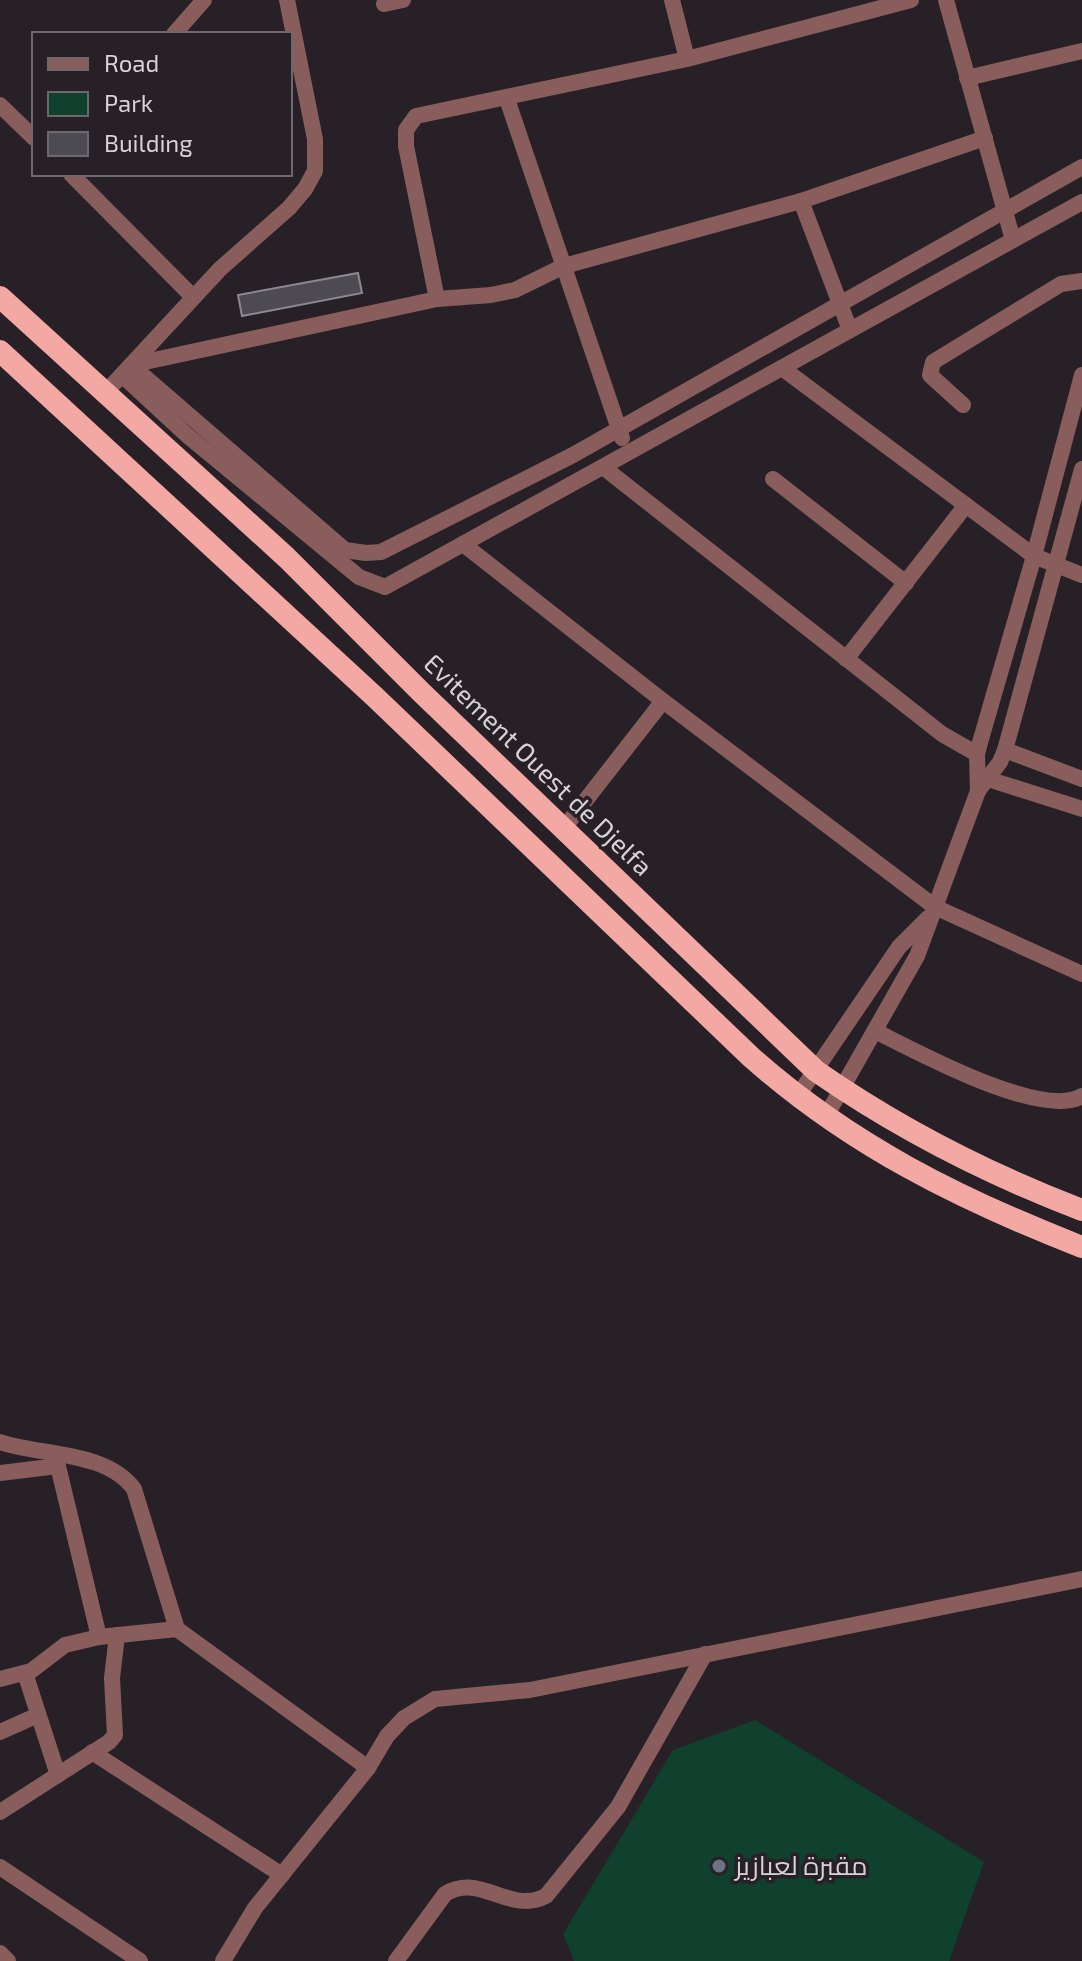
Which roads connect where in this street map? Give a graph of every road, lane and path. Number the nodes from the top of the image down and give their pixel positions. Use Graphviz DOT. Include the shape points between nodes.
graph roads {
  1 [pos="204,0"];
  2 [pos="287,0"];
  3 [pos="403,0"];
  4 [pos="672,0"];
  5 [pos="911,0"];
  6 [pos="946,0"];
  7 [pos="384,4"];
  8 [pos="176,32"];
  9 [pos="1082,51"];
  10 [pos="687,59"];
  11 [pos="967,78"];
  12 [pos="507,99"];
  13 [pos="0,105"];
  14 [pos="32,136"];
  15 [pos="985,138"];
  16 [pos="1082,167"];
  17 [pos="73,176"];
  18 [pos="801,201"];
  19 [pos="1082,202"];
  20 [pos="1005,211"];
  21 [pos="1013,240"];
  22 [pos="564,266"];
  23 [pos="1082,281"];
  24 [pos="0,297"];
  25 [pos="193,297"];
  26 [pos="437,299"];
  27 [pos="840,304"];
  28 [pos="850,330"];
  29 [pos="0,351"];
  30 [pos="782,368"];
  31 [pos="127,370"];
  32 [pos="1082,378"];
  33 [pos="105,393"];
  34 [pos="963,405"];
  35 [pos="619,430"];
  36 [pos="627,453"];
  37 [pos="603,467"];
  38 [pos="1082,469"];
  39 [pos="773,479"];
  40 [pos="966,505"];
  41 [pos="463,544"];
  42 [pos="1034,556"];
  43 [pos="1056,566"];
  44 [pos="1082,575"];
  45 [pos="906,583"];
  46 [pos="846,659"];
  47 [pos="663,701"];
  48 [pos="1005,750"];
  49 [pos="977,754"];
  50 [pos="1082,779"];
  51 [pos="983,785"];
  52 [pos="1082,809"];
  53 [pos="564,828"];
  54 [pos="932,912"];
  55 [pos="1082,974"];
  56 [pos="875,1031"];
  57 [pos="816,1071"];
  58 [pos="842,1089"];
  59 [pos="1082,1096"];
  60 [pos="797,1097"];
  61 [pos="825,1118"];
  62 [pos="1082,1210"];
  63 [pos="1082,1247"];
  64 [pos="0,1442"];
  65 [pos="57,1461"];
  66 [pos="0,1473"];
  67 [pos="1082,1579"];
  68 [pos="177,1629"];
  69 [pos="108,1636"];
  70 [pos="705,1654"];
  71 [pos="25,1673"];
  72 [pos="0,1679"];
  73 [pos="38,1715"];
  74 [pos="0,1732"];
  75 [pos="92,1752"];
  76 [pos="368,1768"];
  77 [pos="58,1775"];
  78 [pos="0,1812"];
  79 [pos="0,1867"];
  80 [pos="282,1875"];
  81 [pos="0,1953"];
  82 [pos="8,1961"];
  83 [pos="140,1961"];
  84 [pos="223,1961"];
  85 [pos="396,1961"];
  1 -- 8 [label="street"];
  2 -- 25 [label="street" via="315,139 315,171 289,208"];
  3 -- 7 [label="street"];
  4 -- 10 [label="street"];
  5 -- 10 [label="street"];
  6 -- 11 [label="street"];
  9 -- 11 [label="street"];
  10 -- 12 [label="street"];
  11 -- 15 [label="street"];
  12 -- 22 [label="street"];
  12 -- 26 [label="street" via="416,116 406,130"];
  13 -- 14 [label="street"];
  15 -- 18 [label="street"];
  15 -- 20 [label="street"];
  16 -- 20 [label="street"];
  17 -- 25 [label="street"];
  18 -- 22 [label="street"];
  18 -- 27 [label="street"];
  19 -- 21 [label="street"];
  20 -- 21 [label="street"];
  20 -- 27 [label="street"];
  21 -- 28 [label="street"];
  22 -- 26 [label="street" via="515,290"];
  22 -- 35 [label="street"];
  23 -- 34 [label="street" via="1061,284 933,362 930,375"];
  24 -- 33 [label="highway, Evitement Ouest de Djelfa"];
  25 -- 31 [label="street"];
  26 -- 31 [label="street"];
  27 -- 28 [label="street"];
  27 -- 35 [label="street"];
  28 -- 30 [label="street"];
  29 -- 60 [label="highway"];
  30 -- 36 [label="street"];
  30 -- 40 [label="street"];
  31 -- 33 [label="street"];
  31 -- 35 [label="street" via="345,550 366,553 381,552"];
  31 -- 41 [label="street" via="188,436 359,577 385,587"];
  32 -- 42 [label="street"];
  33 -- 53 [label="highway, Evitement Ouest de Djelfa" via="287,558"];
  35 -- 36 [label="street"];
  36 -- 37 [label="street"];
  37 -- 41 [label="street"];
  37 -- 46 [label="street"];
  38 -- 43 [label="street"];
  39 -- 45 [label="street"];
  40 -- 42 [label="street"];
  40 -- 45 [label="street"];
  41 -- 47 [label="street"];
  42 -- 43 [label="street"];
  42 -- 49 [label="street"];
  43 -- 44 [label="street"];
  43 -- 48 [label="street"];
  45 -- 46 [label="street"];
  46 -- 49 [label="street" via="942,734"];
  47 -- 53 [label="street"];
  47 -- 54 [label="street"];
  48 -- 50 [label="street"];
  48 -- 51 [label="street"];
  49 -- 51 [label="street"];
  51 -- 52 [label="street"];
  51 -- 54 [label="street"];
  53 -- 57 [label="highway, Evitement Ouest de Djelfa"];
  54 -- 55 [label="street"];
  54 -- 56 [label="street" via="917,956"];
  54 -- 57 [label="street" via="899,947"];
  56 -- 58 [label="street"];
  56 -- 59 [label="street" via="1022,1095 1056,1103"];
  57 -- 58 [label="highway, Evitement Ouest de Djelfa"];
  57 -- 60 [label="street"];
  58 -- 61 [label="street"];
  58 -- 62 [label="highway, Evitement Ouest de Djelfa" via="980,1166"];
  60 -- 61 [label="highway"];
  61 -- 63 [label="highway" via="935,1182"];
  64 -- 65 [label="street"];
  65 -- 66 [label="street"];
  65 -- 68 [label="street" via="109,1466 125,1476 134,1489"];
  65 -- 69 [label="street"];
  67 -- 70 [label="street"];
  68 -- 69 [label="street"];
  68 -- 76 [label="street"];
  69 -- 71 [label="street" via="65,1645"];
  69 -- 75 [label="street" via="115,1735"];
  70 -- 76 [label="street" via="530,1690 435,1699 404,1718"];
  70 -- 85 [label="street" via="618,1807 546,1896 522,1903 474,1887 455,1888 445,1894"];
  71 -- 72 [label="street"];
  71 -- 73 [label="street"];
  73 -- 74 [label="street"];
  73 -- 77 [label="street"];
  75 -- 77 [label="street"];
  75 -- 80 [label="street"];
  76 -- 80 [label="street"];
  77 -- 78 [label="street"];
  79 -- 83 [label="street"];
  80 -- 84 [label="street"];
  81 -- 82 [label="street"];
}
